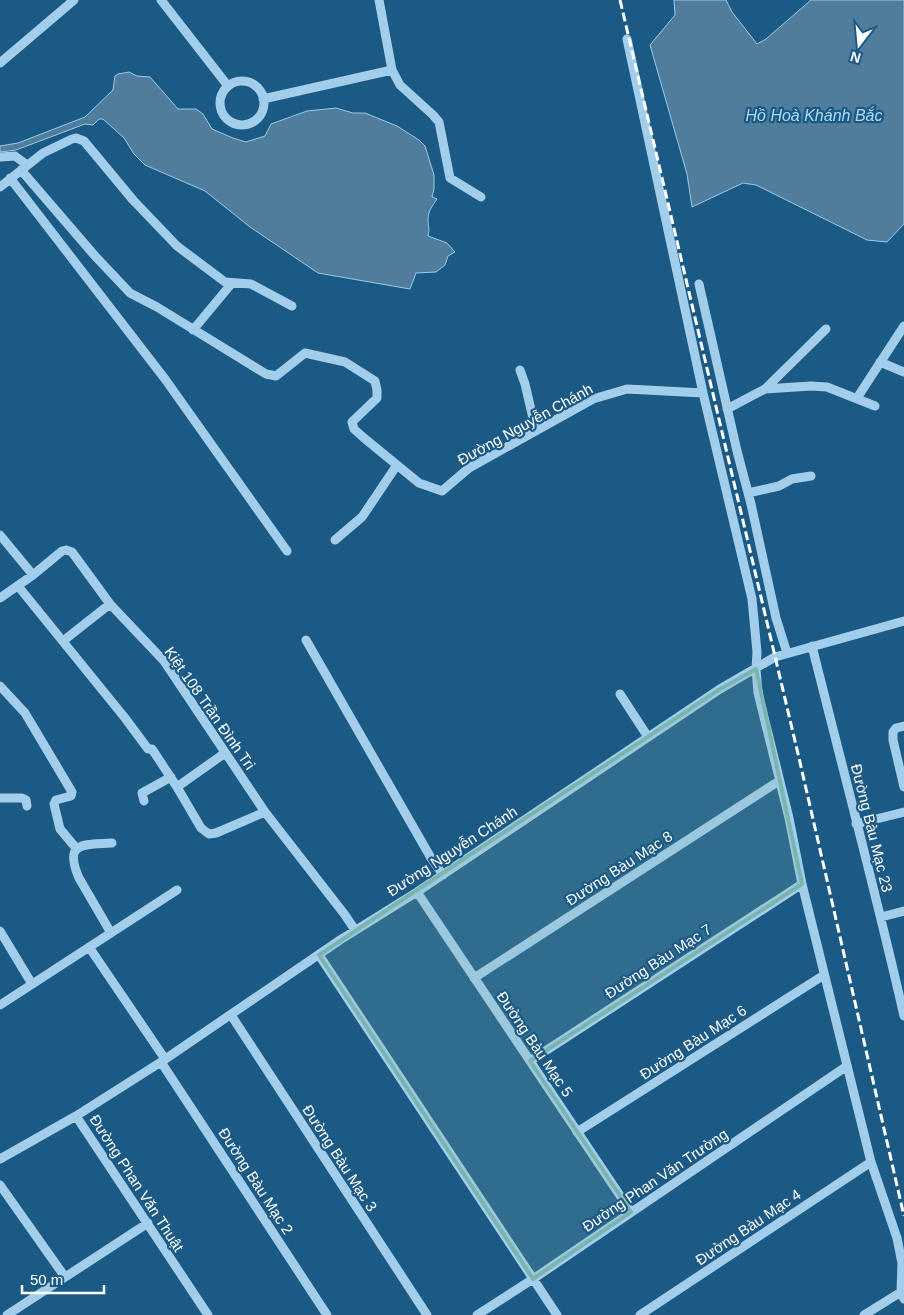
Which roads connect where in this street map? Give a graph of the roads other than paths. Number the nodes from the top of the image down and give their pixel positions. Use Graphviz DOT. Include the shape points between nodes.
graph roads {
  1 [pos="74,0"];
  2 [pos="161,0"];
  3 [pos="379,0"];
  4 [pos="627,39"];
  5 [pos="0,64"];
  6 [pos="392,70"];
  7 [pos="228,86"];
  8 [pos="263,99"];
  9 [pos="0,157"];
  10 [pos="24,167"];
  11 [pos="10,178"];
  12 [pos="0,187"];
  13 [pos="481,197"];
  14 [pos="232,282"];
  15 [pos="699,284"];
  16 [pos="292,306"];
  17 [pos="904,326"];
  18 [pos="826,329"];
  19 [pos="193,330"];
  20 [pos="880,362"];
  21 [pos="520,370"];
  22 [pos="904,372"];
  23 [pos="765,389"];
  24 [pos="703,393"];
  25 [pos="857,398"];
  26 [pos="875,406"];
  27 [pos="727,409"];
  28 [pos="536,431"];
  29 [pos="397,465"];
  30 [pos="811,476"];
  31 [pos="748,493"];
  32 [pos="0,535"];
  33 [pos="335,540"];
  34 [pos="287,551"];
  35 [pos="33,576"];
  36 [pos="18,586"];
  37 [pos="0,598"];
  38 [pos="110,604"];
  39 [pos="904,621"];
  40 [pos="306,640"];
  41 [pos="63,641"];
  42 [pos="812,646"];
  43 [pos="787,652"];
  44 [pos="756,669"];
  45 [pos="0,686"];
  46 [pos="620,694"];
  47 [pos="904,726"];
  48 [pos="648,737"];
  49 [pos="225,753"];
  50 [pos="171,777"];
  51 [pos="779,781"];
  52 [pos="177,787"];
  53 [pos="904,787"];
  54 [pos="0,798"];
  55 [pos="144,801"];
  56 [pos="27,806"];
  57 [pos="265,812"];
  58 [pos="904,812"];
  59 [pos="856,824"];
  60 [pos="112,843"];
  61 [pos="76,848"];
  62 [pos="443,875"];
  63 [pos="802,884"];
  64 [pos="177,890"];
  65 [pos="417,892"];
  66 [pos="904,911"];
  67 [pos="881,917"];
  68 [pos="355,930"];
  69 [pos="0,931"];
  70 [pos="111,933"];
  71 [pos="90,947"];
  72 [pos="318,955"];
  73 [pos="904,969"];
  74 [pos="894,971"];
  75 [pos="824,975"];
  76 [pos="474,978"];
  77 [pos="32,984"];
  78 [pos="0,1005"];
  79 [pos="231,1015"];
  80 [pos="904,1016"];
  81 [pos="163,1060"];
  82 [pos="530,1061"];
  83 [pos="847,1066"];
  84 [pos="76,1116"];
  85 [pos="577,1132"];
  86 [pos="0,1159"];
  87 [pos="871,1162"];
  88 [pos="0,1185"];
  89 [pos="631,1212"];
  90 [pos="148,1223"];
  91 [pos="65,1277"];
  92 [pos="533,1279"];
  93 [pos="903,1295"];
  94 [pos="7,1315"];
  95 [pos="208,1315"];
  96 [pos="327,1315"];
  97 [pos="427,1315"];
  98 [pos="477,1315"];
  99 [pos="557,1315"];
  100 [pos="640,1315"];
  101 [pos="864,1315"];
  1 -- 5 [label="street"];
  2 -- 7 [label="street"];
  3 -- 6 [label="street"];
  4 -- 24 [label="street"];
  6 -- 8 [label="street"];
  6 -- 13 [label="street" via="400,85 438,122 450,178"];
  7 -- 8 [label="street" via="240,81 252,83 262,92"];
  7 -- 8 [label="street" via="221,96 221,108 227,119 238,125 250,124 260,116 265,104"];
  9 -- 10 [label="street" via="14,156"];
  10 -- 11 [label="street"];
  10 -- 14 [label="street" via="43,153 72,139 84,141 177,246 225,282"];
  10 -- 19 [label="street, Đường Nguyễn Chánh" via="94,256 130,293"];
  11 -- 12 [label="street"];
  11 -- 34 [label="street" via="166,379"];
  14 -- 16 [label="street" via="251,284"];
  14 -- 19 [label="street"];
  15 -- 27 [label="street"];
  17 -- 20 [label="street"];
  18 -- 23 [label="street"];
  19 -- 29 [label="street, Đường Nguyễn Chánh" via="266,374 276,376 305,353 345,362 375,381 377,398 352,422 354,429"];
  20 -- 22 [label="street"];
  20 -- 25 [label="street"];
  21 -- 28 [label="street"];
  23 -- 25 [label="street" via="819,386"];
  23 -- 27 [label="street"];
  24 -- 28 [label="street, Đường Nguyễn Chánh" via="627,389 593,399"];
  24 -- 44 [label="street" via="752,599"];
  25 -- 26 [label="street"];
  27 -- 31 [label="street"];
  28 -- 29 [label="street, Đường Nguyễn Chánh" via="469,468 442,491 419,483"];
  29 -- 33 [label="street" via="362,517"];
  30 -- 31 [label="street"];
  31 -- 43 [label="street" via="776,618"];
  32 -- 35 [label="street"];
  35 -- 36 [label="street, Kiệt 108 Trần Đình Tri"];
  35 -- 38 [label="street, Kiệt 108 Trần Đình Tri" via="66,550 72,552"];
  36 -- 37 [label="street, Kiệt 108 Trần Đình Tri"];
  36 -- 41 [label="street"];
  38 -- 41 [label="street"];
  38 -- 49 [label="street, Kiệt 108 Trần Đình Tri" via="164,661"];
  39 -- 42 [label="street, Đường Nguyễn Chánh"];
  40 -- 62 [label="street"];
  41 -- 50 [label="street" via="148,749 152,749"];
  42 -- 43 [label="street, Đường Nguyễn Chánh"];
  42 -- 59 [label="street, Đường Bàu Mạc 23"];
  43 -- 44 [label="street, Đường Nguyễn Chánh"];
  44 -- 48 [label="street, Đường Nguyễn Chánh"];
  44 -- 51 [label="street" via="758,693"];
  45 -- 61 [label="street" via="25,713 72,792 71,796 56,800 54,804 60,829"];
  46 -- 48 [label="street"];
  47 -- 53 [label="street" via="893,732"];
  48 -- 62 [label="street, Đường Nguyễn Chánh"];
  49 -- 52 [label="street"];
  49 -- 57 [label="street, Kiệt 108 Trần Đình Tri"];
  50 -- 52 [label="street"];
  50 -- 55 [label="street" via="142,793"];
  51 -- 63 [label="street"];
  51 -- 76 [label="street, Đường Bàu Mạc 8"];
  52 -- 57 [label="street" via="201,828 209,834"];
  54 -- 56 [label="street" via="22,798"];
  57 -- 68 [label="street, Kiệt 108 Trần Đình Tri"];
  58 -- 59 [label="street"];
  59 -- 67 [label="street, Đường Bàu Mạc 23"];
  60 -- 61 [label="street"];
  61 -- 70 [label="street" via="75,868"];
  62 -- 65 [label="street, Đường Nguyễn Chánh"];
  63 -- 75 [label="street"];
  63 -- 82 [label="street, Đường Bàu Mạc 7"];
  64 -- 70 [label="street"];
  65 -- 68 [label="street, Đường Nguyễn Chánh"];
  65 -- 76 [label="street, Đường Bàu Mạc 5"];
  66 -- 67 [label="street"];
  67 -- 74 [label="street, Đường Bàu Mạc 23"];
  68 -- 72 [label="street, Đường Nguyễn Chánh"];
  69 -- 77 [label="street"];
  70 -- 71 [label="street"];
  71 -- 77 [label="street"];
  71 -- 81 [label="street"];
  72 -- 79 [label="street, Đường Nguyễn Chánh"];
  72 -- 92 [label="street"];
  73 -- 74 [label="street"];
  74 -- 80 [label="street, Đường Bàu Mạc 23"];
  75 -- 83 [label="street"];
  75 -- 85 [label="street, Đường Bàu Mạc 6"];
  76 -- 82 [label="street, Đường Bàu Mạc 5"];
  77 -- 78 [label="street"];
  79 -- 81 [label="street, Đường Nguyễn Chánh"];
  79 -- 97 [label="street, Đường Bàu Mạc 3"];
  81 -- 84 [label="street, Đường Nguyễn Chánh"];
  81 -- 96 [label="street, Đường Bàu Mạc 2"];
  82 -- 85 [label="street, Đường Bàu Mạc 5"];
  83 -- 87 [label="street"];
  83 -- 89 [label="street, Đường Phan Văn Trường"];
  84 -- 86 [label="street, Đường Nguyễn Chánh"];
  84 -- 90 [label="street, Đường Phan Văn Thuật"];
  85 -- 89 [label="street, Đường Bàu Mạc 5"];
  87 -- 93 [label="street" via="897,1238"];
  87 -- 100 [label="street, Đường Bàu Mạc 4"];
  88 -- 91 [label="street"];
  89 -- 92 [label="street, Đường Phan Văn Trường"];
  90 -- 91 [label="street"];
  90 -- 95 [label="street, Đường Phan Văn Thuật"];
  91 -- 94 [label="street"];
  92 -- 98 [label="street, Đường Phan Văn Trường"];
  92 -- 99 [label="street"];
  93 -- 101 [label="street"];
}
